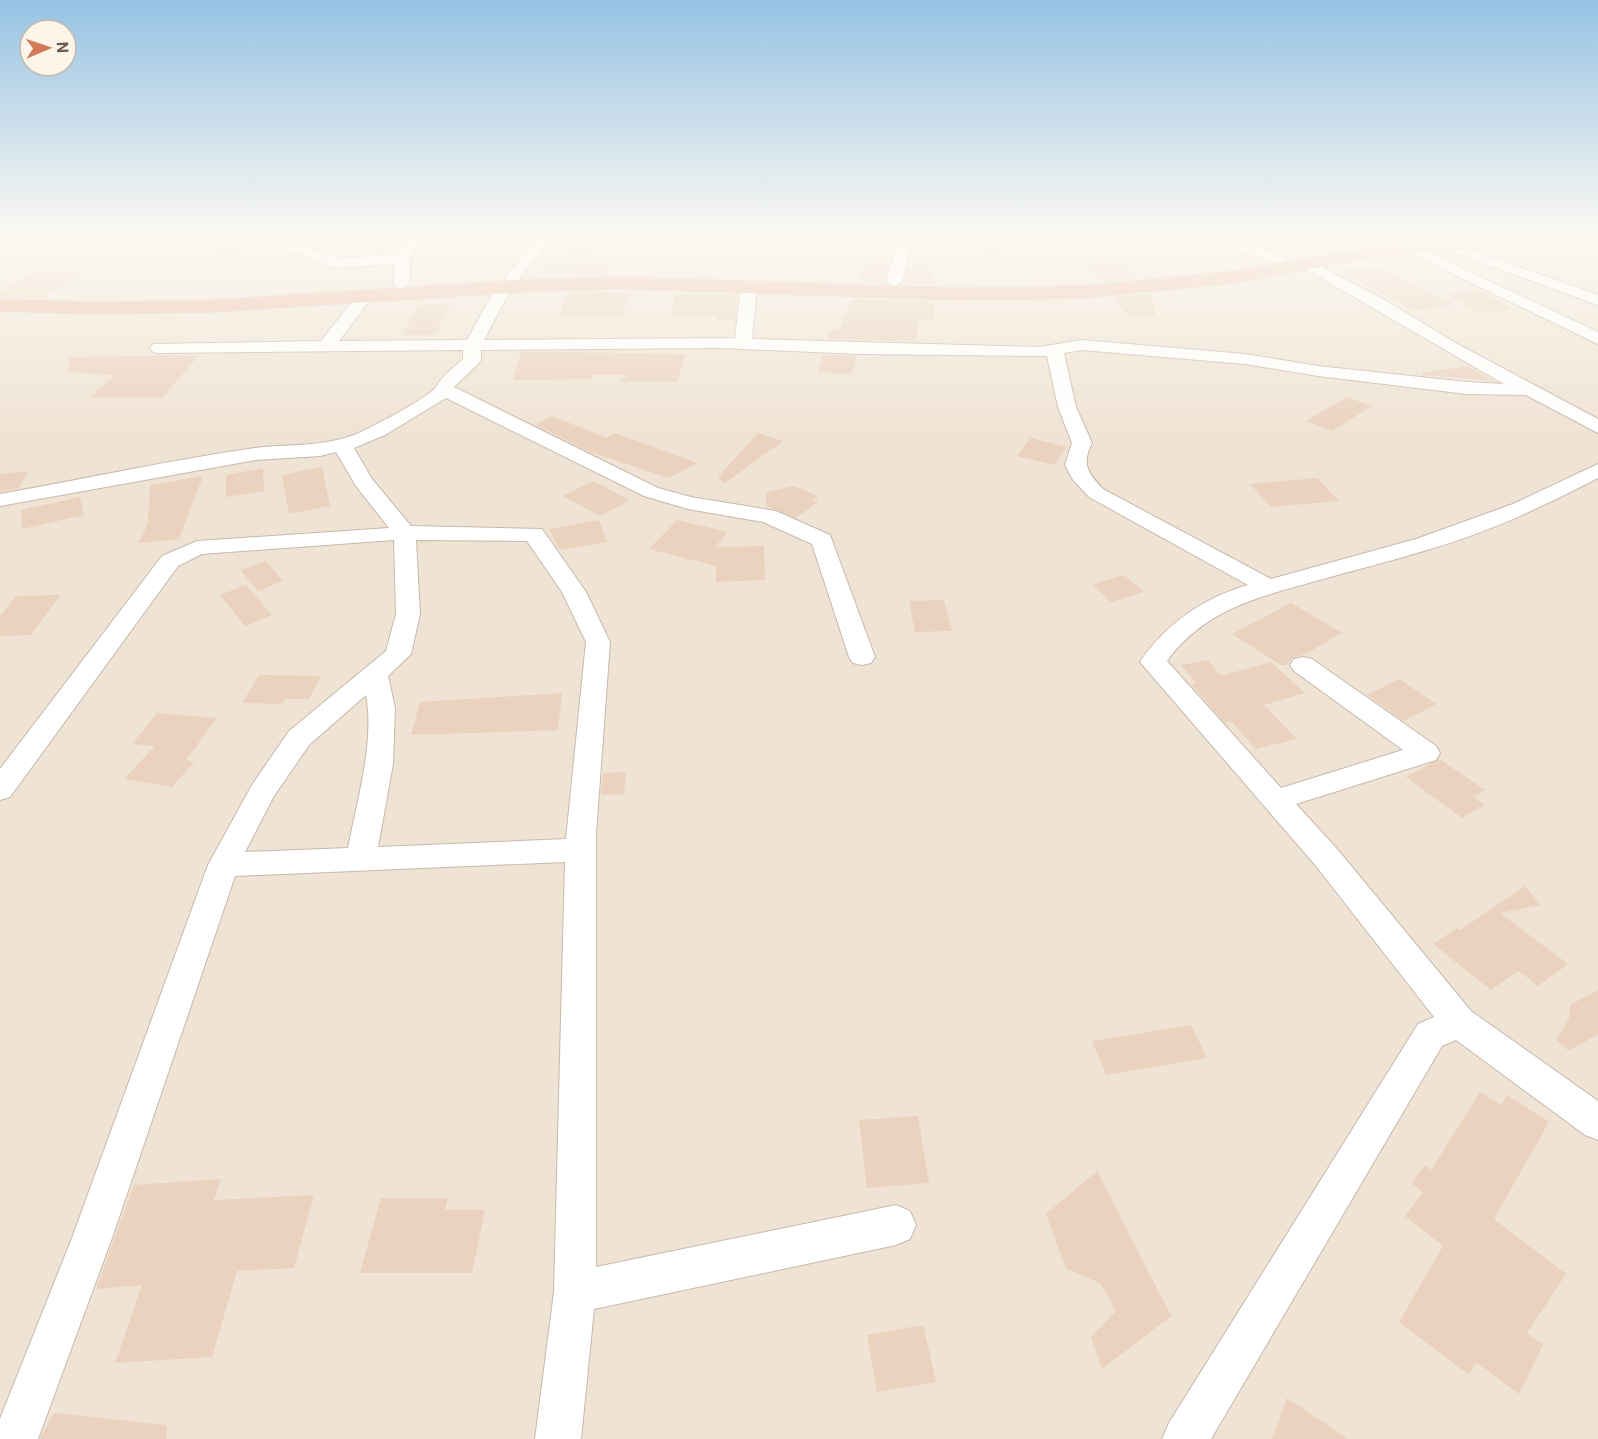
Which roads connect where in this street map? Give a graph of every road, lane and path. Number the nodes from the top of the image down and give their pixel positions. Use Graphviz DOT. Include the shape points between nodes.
graph roads {
  1 [pos="308,300"];
  2 [pos="362,300"];
  3 [pos="499,300"];
  4 [pos="748,300"];
  5 [pos="1373,300"];
  6 [pos="1522,300"];
  7 [pos="0,305"];
  8 [pos="1598,339"];
  9 [pos="743,343"];
  10 [pos="472,346"];
  11 [pos="326,347"];
  12 [pos="159,348"];
  13 [pos="1055,351"];
  14 [pos="445,390"];
  15 [pos="1525,390"];
  16 [pos="1598,427"];
  17 [pos="342,445"];
  18 [pos="1598,470"];
  19 [pos="0,500"];
  20 [pos="405,533"];
  21 [pos="1269,587"];
  22 [pos="862,657"];
  23 [pos="1303,665"];
  24 [pos="375,674"];
  25 [pos="0,790"];
  26 [pos="1275,800"];
  27 [pos="581,850"];
  28 [pos="362,859"];
  29 [pos="223,865"];
  30 [pos="1460,1022"];
  31 [pos="1598,1123"];
  32 [pos="896,1225"];
  33 [pos="574,1292"];
  34 [pos="15,1439"];
  35 [pos="558,1439"];
  36 [pos="1185,1439"];
  1 -- 7 [label="highway" via="186,307"];
  2 -- 11 [label="street"];
  3 -- 10 [label="street"];
  4 -- 9 [label="street"];
  5 -- 15 [label="street"];
  6 -- 8 [label="street"];
  9 -- 10 [label="street"];
  9 -- 13 [label="street" via="930,351"];
  10 -- 11 [label="street"];
  10 -- 14 [label="street" via="472,360 445,384"];
  11 -- 12 [label="street"];
  13 -- 15 [label="street" via="1082,345 1123,347 1467,388"];
  13 -- 21 [label="street" via="1067,407 1082,443 1074,455 1076,471 1096,493"];
  14 -- 17 [label="street" via="417,410"];
  14 -- 22 [label="street" via="651,492 768,516 822,540"];
  15 -- 16 [label="street"];
  17 -- 19 [label="street" via="256,454"];
  17 -- 20 [label="street" via="363,482"];
  18 -- 21 [label="street" via="1521,509 1424,544"];
  20 -- 24 [label="street" via="408,614 398,654"];
  20 -- 25 [label="street" via="197,548 170,561"];
  20 -- 27 [label="street" via="534,534 574,592 597,642"];
  21 -- 26 [label="street" via="1239,595 1189,623 1153,662"];
  23 -- 26 [label="street" via="1425,753"];
  24 -- 28 [label="street" via="382,708 379,764"];
  24 -- 29 [label="street" via="299,738 262,792"];
  26 -- 30 [label="street"];
  27 -- 28 [label="street"];
  27 -- 33 [label="street"];
  28 -- 29 [label="street"];
  29 -- 34 [label="street" via="92,1238"];
  30 -- 31 [label="street"];
  30 -- 36 [label="street" via="1430,1035"];
  32 -- 33 [label="street"];
  33 -- 35 [label="street"];
}
